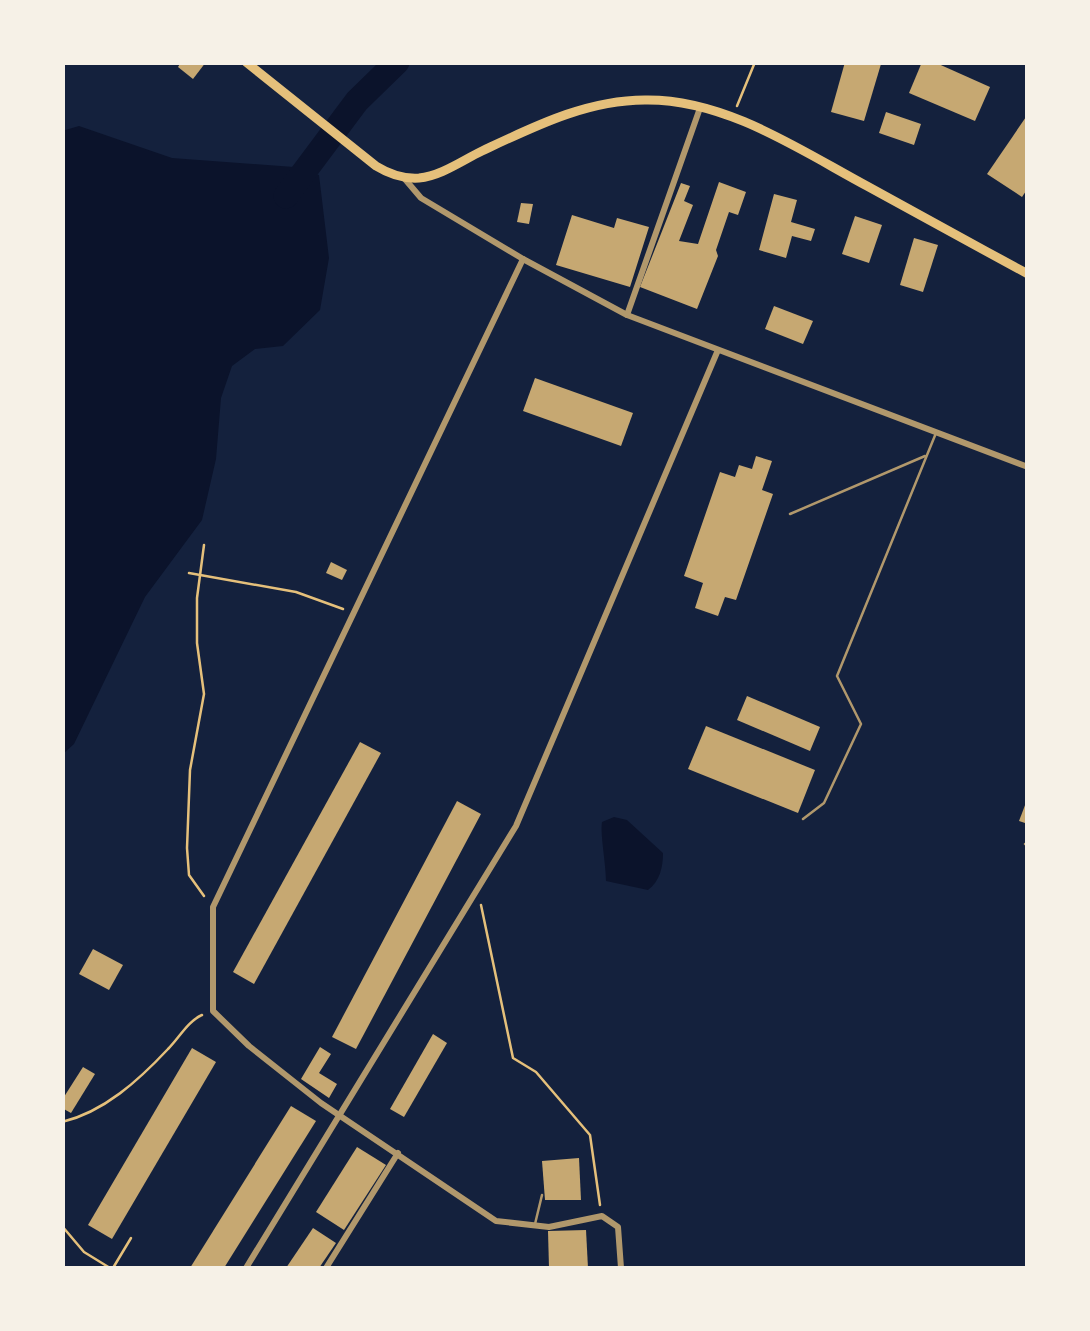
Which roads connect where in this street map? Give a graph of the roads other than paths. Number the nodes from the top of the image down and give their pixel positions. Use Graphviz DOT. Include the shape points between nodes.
graph roads {
  1 [pos="246,62"];
  2 [pos="700,108"];
  3 [pos="404,177"];
  4 [pos="523,259"];
  5 [pos="1028,274"];
  6 [pos="627,315"];
  7 [pos="718,350"];
  8 [pos="936,432"];
  9 [pos="926,456"];
  10 [pos="1028,466"];
  11 [pos="790,514"];
  12 [pos="803,819"];
  13 [pos="342,1115"];
  14 [pos="398,1154"];
  15 [pos="542,1195"];
  16 [pos="535,1226"];
  17 [pos="246,1268"];
  18 [pos="326,1268"];
  19 [pos="622,1268"];
  1 -- 3 [label="main road" via="360,155"];
  2 -- 3 [label="main road" via="655,100 587,108 428,176"];
  2 -- 5 [label="main road" via="786,142"];
  2 -- 6 [label="street"];
  3 -- 4 [label="street" via="421,198"];
  4 -- 6 [label="street"];
  4 -- 13 [label="street" via="212,907 213,1011"];
  6 -- 7 [label="street"];
  7 -- 8 [label="street"];
  7 -- 13 [label="street" via="516,826"];
  8 -- 9 [label="lane"];
  8 -- 10 [label="street"];
  9 -- 11 [label="lane"];
  9 -- 12 [label="lane" via="837,676 860,724 824,803"];
  13 -- 14 [label="street"];
  13 -- 17 [label="street"];
  14 -- 16 [label="street" via="496,1221"];
  14 -- 18 [label="street"];
  15 -- 16 [label="lane"];
  16 -- 19 [label="street" via="602,1216 618,1227"];
}
